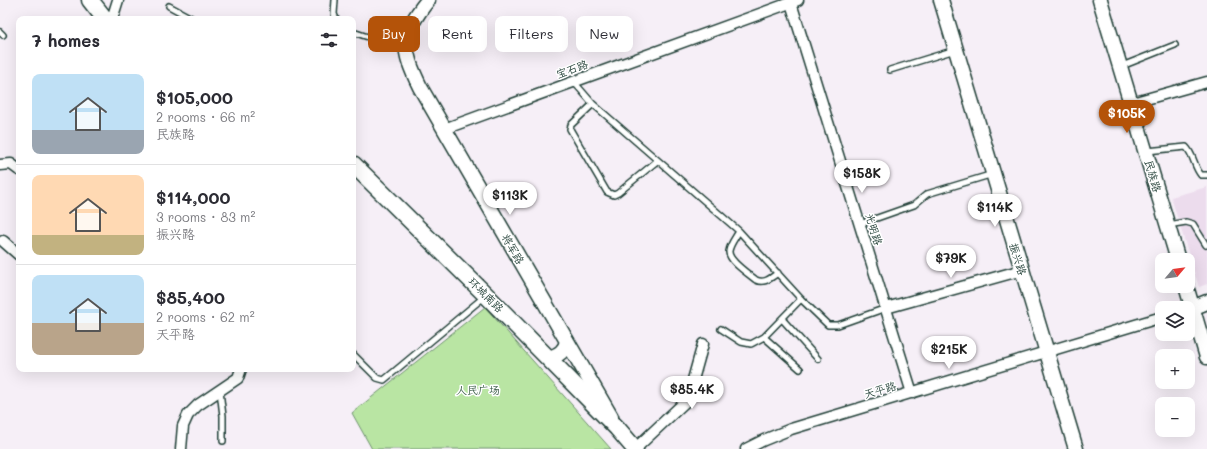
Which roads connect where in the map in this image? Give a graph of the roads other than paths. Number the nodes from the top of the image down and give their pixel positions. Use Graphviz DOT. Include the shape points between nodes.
graph roads {
  1 [pos="90,0"];
  2 [pos="118,0"];
  3 [pos="335,0"];
  4 [pos="428,0"];
  5 [pos="941,0"];
  6 [pos="1100,0"];
  7 [pos="795,1"];
  8 [pos="169,6"];
  9 [pos="103,16"];
  10 [pos="113,16"];
  11 [pos="187,16"];
  12 [pos="335,16"];
  13 [pos="416,16"];
  14 [pos="356,33"];
  15 [pos="368,37"];
  16 [pos="1174,45"];
  17 [pos="955,50"];
  18 [pos="407,52"];
  19 [pos="1120,66"];
  20 [pos="890,70"];
  21 [pos="573,81"];
  22 [pos="1207,82"];
  23 [pos="1132,103"];
  24 [pos="593,104"];
  25 [pos="444,129"];
  26 [pos="1146,151"];
  27 [pos="657,160"];
  28 [pos="0,165"];
  29 [pos="16,168"];
  30 [pos="356,171"];
  31 [pos="993,174"];
  32 [pos="1207,175"];
  33 [pos="860,224"];
  34 [pos="1168,225"];
  35 [pos="739,231"];
  36 [pos="3,241"];
  37 [pos="1206,245"];
  38 [pos="16,252"];
  39 [pos="1176,253"];
  40 [pos="1022,270"];
  41 [pos="778,273"];
  42 [pos="486,295"];
  43 [pos="801,299"];
  44 [pos="1207,302"];
  45 [pos="1195,307"];
  46 [pos="886,308"];
  47 [pos="782,319"];
  48 [pos="1155,319"];
  49 [pos="1195,323"];
  50 [pos="721,328"];
  51 [pos="764,337"];
  52 [pos="567,340"];
  53 [pos="703,344"];
  54 [pos="1046,352"];
  55 [pos="356,357"];
  56 [pos="1207,357"];
  57 [pos="549,358"];
  58 [pos="818,359"];
  59 [pos="800,369"];
  60 [pos="241,372"];
  61 [pos="220,391"];
  62 [pos="912,393"];
  63 [pos="617,428"];
  64 [pos="223,441"];
  65 [pos="181,449"];
  66 [pos="635,449"];
  67 [pos="746,449"];
  68 [pos="1076,449"];
  1 -- 9 [label="main road"];
  2 -- 10 [label="street"];
  3 -- 12 [label="lane"];
  4 -- 13 [label="main road, 将军路"];
  5 -- 17 [label="main road, 振兴路"];
  6 -- 19 [label="main road, 民族路"];
  7 -- 21 [label="street, 宝石路"];
  7 -- 33 [label="street, 光明路"];
  8 -- 11 [label="lane"];
  14 -- 15 [label="lane"];
  16 -- 19 [label="lane"];
  17 -- 20 [label="lane"];
  17 -- 31 [label="main road, 振兴路"];
  18 -- 25 [label="main road, 将军路" via="412,71"];
  19 -- 23 [label="main road, 民族路"];
  21 -- 24 [label="lane"];
  21 -- 25 [label="street, 宝石路"];
  22 -- 23 [label="street"];
  23 -- 26 [label="main road, 民族路"];
  24 -- 27 [label="lane"];
  24 -- 27 [label="lane" via="570,128 607,192 614,195 618,193"];
  25 -- 52 [label="main road, 将军路"];
  26 -- 32 [label="lane" via="1186,147 1197,170 1201,175"];
  26 -- 34 [label="main road, 民族路"];
  27 -- 35 [label="lane"];
  28 -- 29 [label="street" via="11,164"];
  30 -- 42 [label="main road, 环城南路"];
  31 -- 33 [label="lane" via="928,194 914,205"];
  31 -- 40 [label="main road, 振兴路"];
  33 -- 46 [label="street, 光明路"];
  34 -- 37 [label="lane" via="1186,222 1193,224"];
  34 -- 39 [label="main road, 民族路"];
  35 -- 41 [label="lane"];
  35 -- 41 [label="lane" via="729,252 732,260 760,282 765,282"];
  36 -- 38 [label="street"];
  40 -- 46 [label="street"];
  40 -- 54 [label="main road, 振兴路"];
  41 -- 43 [label="lane"];
  42 -- 55 [label="lane" via="384,380 377,378"];
  42 -- 57 [label="main road, 环城南路"];
  43 -- 46 [label="lane" via="828,325 838,325"];
  43 -- 47 [label="lane"];
  44 -- 45 [label="main road"];
  46 -- 62 [label="street, 光明路"];
  47 -- 51 [label="lane"];
  47 -- 58 [label="lane"];
  48 -- 54 [label="street, 天平路"];
  49 -- 56 [label="main road"];
  50 -- 51 [label="lane" via="741,342 751,344"];
  51 -- 59 [label="lane"];
  52 -- 57 [label="main road" via="562,352"];
  52 -- 63 [label="main road, 将军路"];
  53 -- 66 [label="street" via="690,394 685,402"];
  54 -- 62 [label="street, 天平路"];
  54 -- 68 [label="main road, 振兴路"];
  57 -- 63 [label="main road, 环城南路"];
  60 -- 61 [label="street" via="238,378"];
  61 -- 64 [label="lane"];
  61 -- 65 [label="street" via="188,415 183,426"];
  62 -- 67 [label="street, 天平路" via="791,429"];
  63 -- 66 [label="main road, 将军路"];
}
